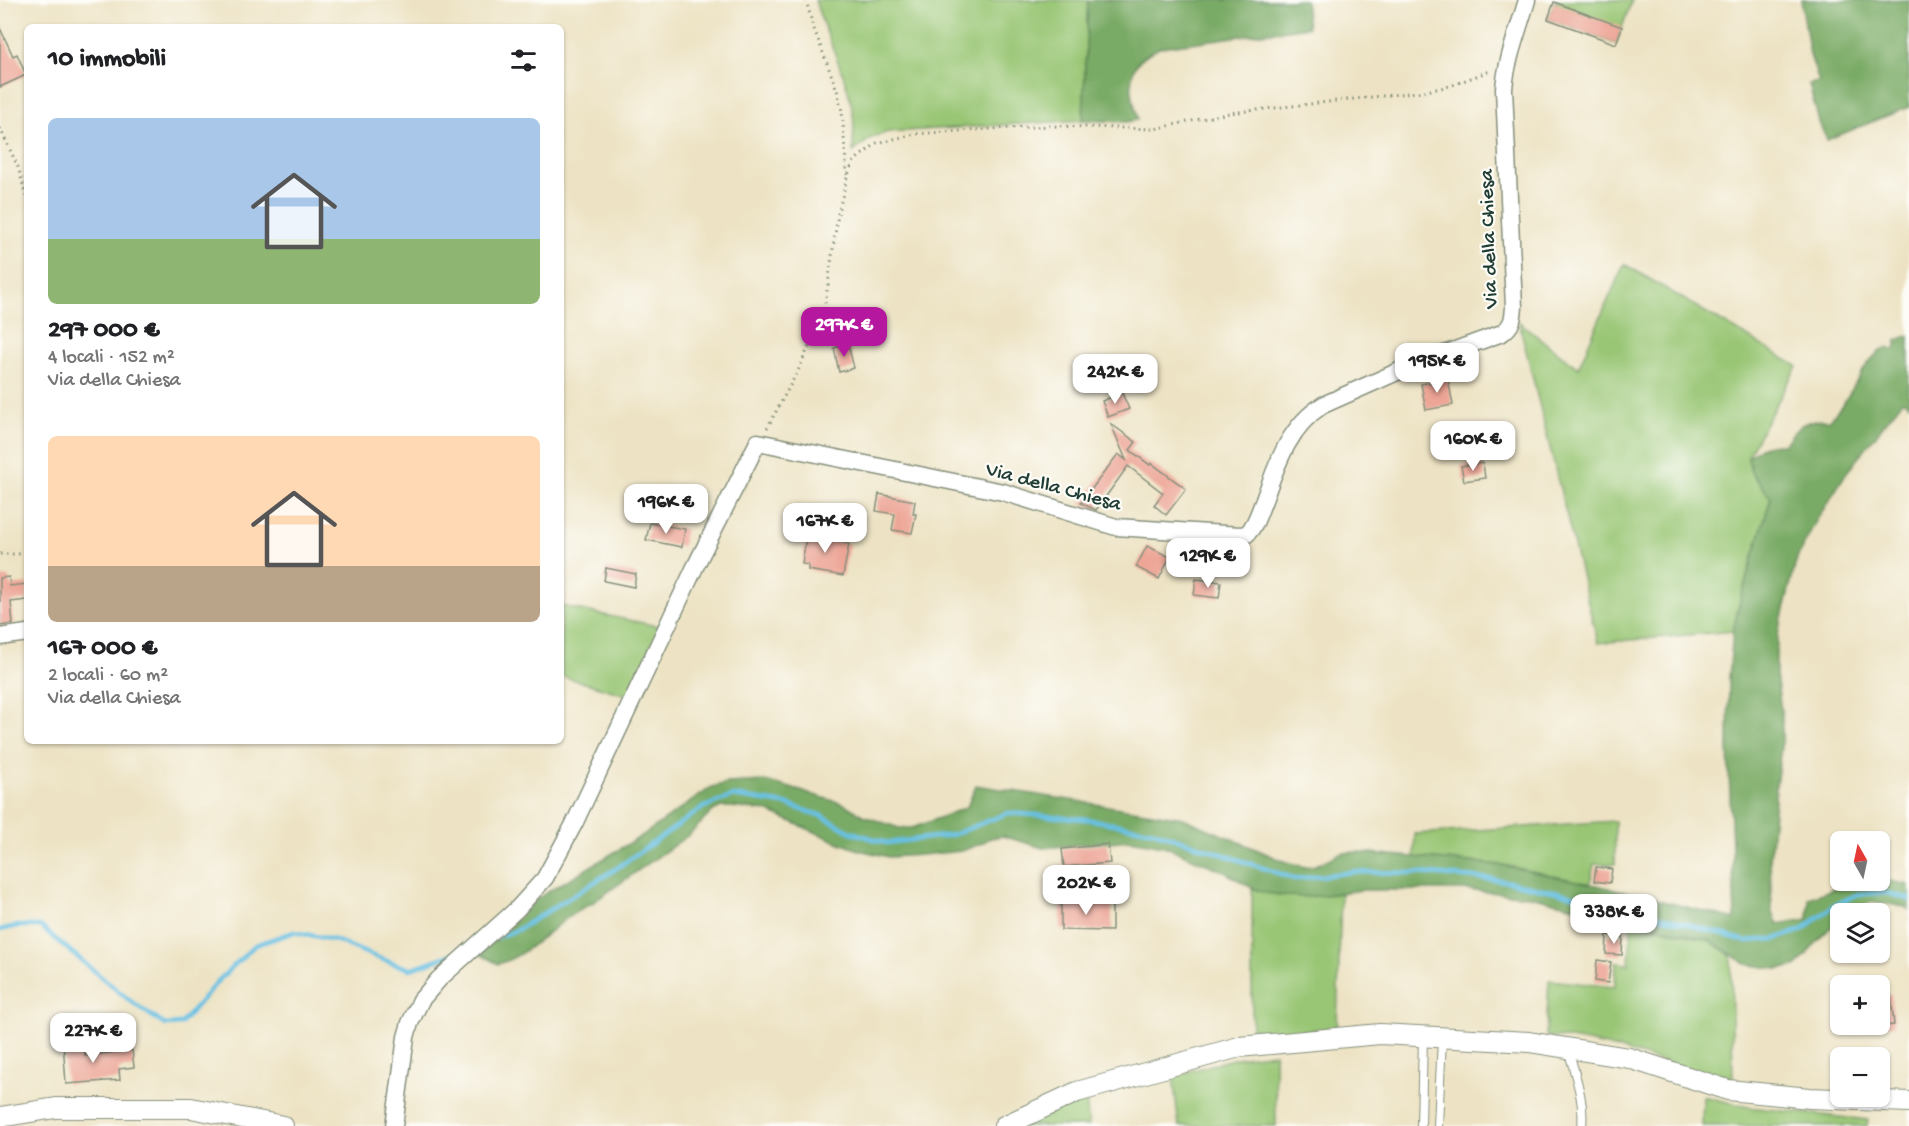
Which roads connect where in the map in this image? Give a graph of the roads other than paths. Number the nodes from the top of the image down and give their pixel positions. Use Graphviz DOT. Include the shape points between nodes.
graph roads {
  1 [pos="1527,0"];
  2 [pos="24,633"];
  3 [pos="0,637"];
  4 [pos="1423,1036"];
  5 [pos="1442,1038"];
  6 [pos="1568,1048"];
  7 [pos="1909,1102"];
  8 [pos="0,1117"];
  9 [pos="283,1126"];
  10 [pos="394,1126"];
  11 [pos="1004,1126"];
  12 [pos="1421,1126"];
  13 [pos="1438,1126"];
  14 [pos="1582,1126"];
  1 -- 10 [label="street, Via della Chiesa" via="1504,90 1514,308 1509,328 1406,368 1311,412 1289,440 1247,534 1116,527 1003,492 758,442 558,856 534,892 421,1000 410,1023"];
  2 -- 3 [label="street"];
  4 -- 5 [label="street"];
  4 -- 11 [label="street" via="1380,1034 1239,1047 1077,1092"];
  4 -- 12 [label="lane"];
  5 -- 6 [label="street"];
  5 -- 13 [label="lane"];
  6 -- 7 [label="street" via="1629,1058 1728,1090"];
  6 -- 14 [label="lane"];
  8 -- 9 [label="street" via="56,1108 191,1108"];
}
